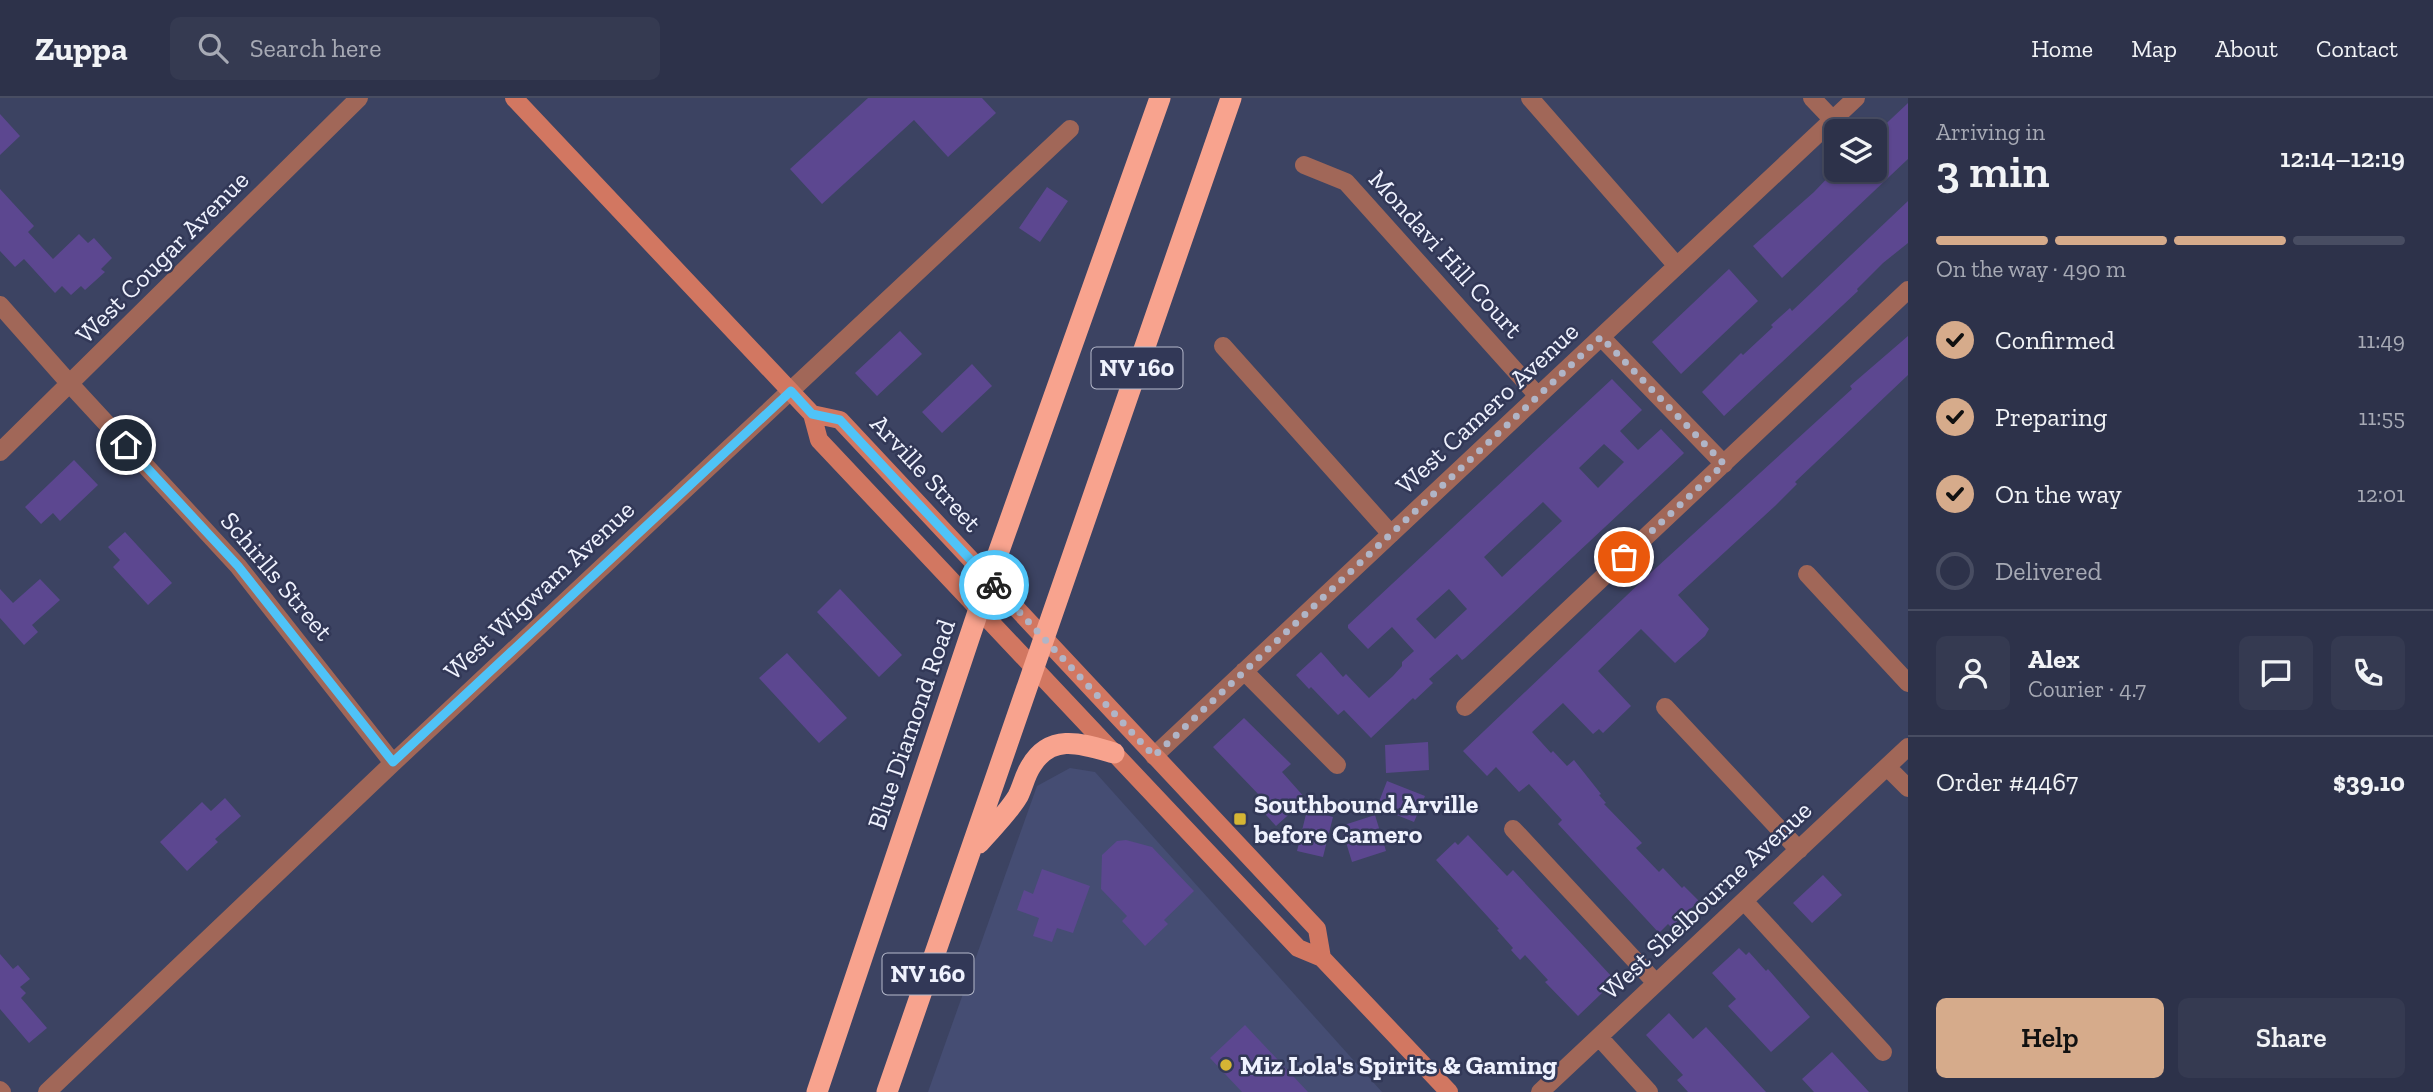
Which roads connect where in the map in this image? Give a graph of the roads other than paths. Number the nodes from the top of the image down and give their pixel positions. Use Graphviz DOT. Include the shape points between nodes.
graph roads {
  1 [pos="359,98"];
  2 [pos="514,98"];
  3 [pos="1160,98"];
  4 [pos="1231,98"];
  5 [pos="1530,98"];
  6 [pos="1812,98"];
  7 [pos="1856,98"];
  8 [pos="1832,119"];
  9 [pos="1834,119"];
  10 [pos="1824,128"];
  11 [pos="1070,129"];
  12 [pos="1304,165"];
  13 [pos="1676,266"];
  14 [pos="1908,290"];
  15 [pos="0,305"];
  16 [pos="1601,337"];
  17 [pos="1223,346"];
  18 [pos="70,384"];
  19 [pos="791,391"];
  20 [pos="1538,396"];
  21 [pos="812,414"];
  22 [pos="0,452"];
  23 [pos="1724,464"];
  24 [pos="1391,534"];
  25 [pos="1807,574"];
  26 [pos="989,579"];
  27 [pos="979,610"];
  28 [pos="1044,638"];
  29 [pos="1034,668"];
  30 [pos="1244,671"];
  31 [pos="1908,683"];
  32 [pos="1465,707"];
  33 [pos="1665,707"];
  34 [pos="1908,747"];
  35 [pos="1114,753"];
  36 [pos="1154,756"];
  37 [pos="393,762"];
  38 [pos="1337,765"];
  39 [pos="1887,767"];
  40 [pos="1908,788"];
  41 [pos="1513,829"];
  42 [pos="1798,850"];
  43 [pos="969,855"];
  44 [pos="1744,901"];
  45 [pos="1322,958"];
  46 [pos="1656,983"];
  47 [pos="1599,1037"];
  48 [pos="1883,1052"];
  49 [pos="47,1092"];
  50 [pos="817,1092"];
  51 [pos="887,1092"];
  52 [pos="1449,1092"];
  53 [pos="1540,1092"];
  54 [pos="1649,1092"];
  1 -- 18 [label="street, West Cougar Avenue"];
  2 -- 19 [label="street, Arville Street"];
  3 -- 26 [label="highway, Blue Diamond Road / NV 160"];
  4 -- 28 [label="highway, NV 160"];
  5 -- 13 [label="street"];
  6 -- 8 [label="street"];
  7 -- 9 [label="street, West Camero Avenue"];
  10 -- 13 [label="street, West Camero Avenue"];
  11 -- 19 [label="street, West Wigwam Avenue"];
  12 -- 20 [label="street, Mondavi Hill Court" via="1346,181"];
  13 -- 16 [label="street, West Camero Avenue"];
  14 -- 23 [label="street"];
  15 -- 18 [label="street, Schirlls Street"];
  16 -- 20 [label="street, West Camero Avenue"];
  16 -- 23 [label="street"];
  17 -- 24 [label="street"];
  18 -- 22 [label="street, West Cougar Avenue"];
  18 -- 37 [label="street, Schirlls Street" via="238,566"];
  19 -- 21 [label="street, Arville Street"];
  19 -- 37 [label="street, West Wigwam Avenue"];
  20 -- 24 [label="street, West Camero Avenue"];
  21 -- 26 [label="street, Arville Street" via="840,420"];
  21 -- 27 [label="street, Arville Street" via="819,440"];
  23 -- 32 [label="street"];
  24 -- 30 [label="street, West Camero Avenue"];
  25 -- 31 [label="street"];
  26 -- 27 [label="highway, Blue Diamond Road / NV 160"];
  26 -- 28 [label="street, Arville Street"];
  27 -- 29 [label="street, Arville Street"];
  27 -- 50 [label="highway, Blue Diamond Road / NV 160"];
  28 -- 29 [label="highway, NV 160"];
  28 -- 36 [label="street, Arville Street"];
  29 -- 35 [label="street, Arville Street"];
  29 -- 43 [label="highway, NV 160"];
  30 -- 36 [label="street, West Camero Avenue"];
  30 -- 38 [label="street"];
  33 -- 42 [label="street"];
  34 -- 39 [label="street, West Shelbourne Avenue"];
  35 -- 43 [label="highway" via="1074,743 1054,745 1039,754 1018,796"];
  35 -- 45 [label="street, Arville Street" via="1298,948"];
  36 -- 45 [label="street, Arville Street" via="1317,929"];
  37 -- 49 [label="street, West Wigwam Avenue"];
  39 -- 40 [label="street"];
  39 -- 42 [label="street, West Shelbourne Avenue"];
  41 -- 46 [label="street"];
  42 -- 44 [label="street, West Shelbourne Avenue"];
  43 -- 51 [label="highway, NV 160"];
  44 -- 46 [label="street, West Shelbourne Avenue"];
  44 -- 48 [label="street"];
  45 -- 52 [label="street, Arville Street"];
  46 -- 47 [label="street, West Shelbourne Avenue"];
  47 -- 53 [label="street, West Shelbourne Avenue"];
  47 -- 54 [label="street"];
}
